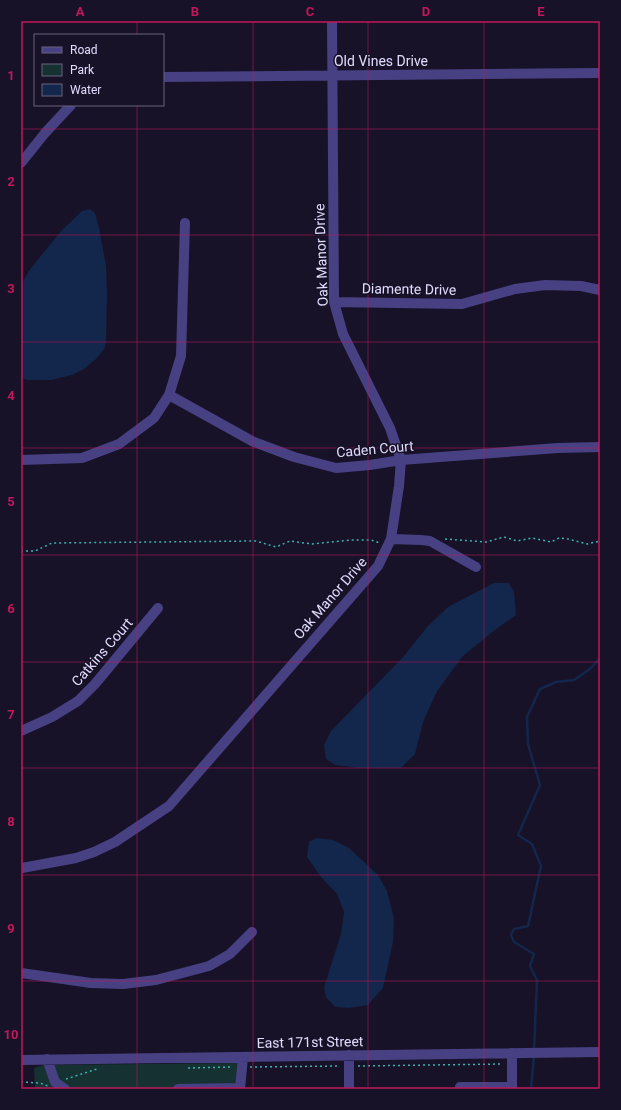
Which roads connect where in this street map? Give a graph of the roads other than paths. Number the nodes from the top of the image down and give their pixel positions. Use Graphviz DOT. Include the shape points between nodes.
graph roads {
  1 [pos="332,21"];
  2 [pos="600,73"];
  3 [pos="332,75"];
  4 [pos="164,77"];
  5 [pos="70,106"];
  6 [pos="21,163"];
  7 [pos="185,223"];
  8 [pos="600,290"];
  9 [pos="334,302"];
  10 [pos="169,395"];
  11 [pos="600,447"];
  12 [pos="21,460"];
  13 [pos="401,460"];
  14 [pos="389,542"];
  15 [pos="476,568"];
  16 [pos="158,608"];
  17 [pos="21,731"];
  18 [pos="21,869"];
  19 [pos="252,932"];
  20 [pos="21,973"];
  21 [pos="600,1052"];
  22 [pos="512,1053"];
  23 [pos="349,1055"];
  24 [pos="47,1059"];
  25 [pos="21,1060"];
  26 [pos="243,1062"];
  27 [pos="50,1086"];
  28 [pos="512,1088"];
  29 [pos="66,1089"];
  30 [pos="178,1089"];
  31 [pos="240,1089"];
  32 [pos="349,1089"];
  33 [pos="460,1089"];
  1 -- 3 [label="street, Oak Manor Drive"];
  2 -- 3 [label="street, Old Vines Drive"];
  3 -- 4 [label="street, Old Vines Drive"];
  3 -- 9 [label="street, Oak Manor Drive"];
  5 -- 6 [label="street" via="45,132"];
  7 -- 10 [label="street" via="181,356"];
  8 -- 9 [label="street, Diamente Drive" via="581,286 545,285 514,289 462,304"];
  9 -- 13 [label="street, Oak Manor Drive" via="343,334 390,428"];
  10 -- 12 [label="street" via="154,418 119,444 82,458"];
  10 -- 13 [label="street, Caden Court" via="254,442 294,457 336,468"];
  11 -- 13 [label="street, Caden Court"];
  13 -- 14 [label="street, Oak Manor Drive"];
  14 -- 15 [label="street" via="430,541"];
  14 -- 18 [label="street, Oak Manor Drive" via="378,566 169,806 115,842 94,852"];
  16 -- 17 [label="street, Catkins Court" via="78,701 52,717"];
  19 -- 20 [label="street" via="230,954 209,966 156,980 123,984 91,983"];
  21 -- 22 [label="street, East 171st Street"];
  22 -- 23 [label="street, East 171st Street"];
  22 -- 28 [label="street"];
  23 -- 26 [label="street, East 171st Street"];
  23 -- 32 [label="street"];
  24 -- 25 [label="street, East 171st Street"];
  24 -- 26 [label="street, East 171st Street"];
  24 -- 27 [label="street"];
  26 -- 31 [label="street"];
  27 -- 29 [label="street"];
  28 -- 33 [label="street"];
  30 -- 31 [label="street"];
}
